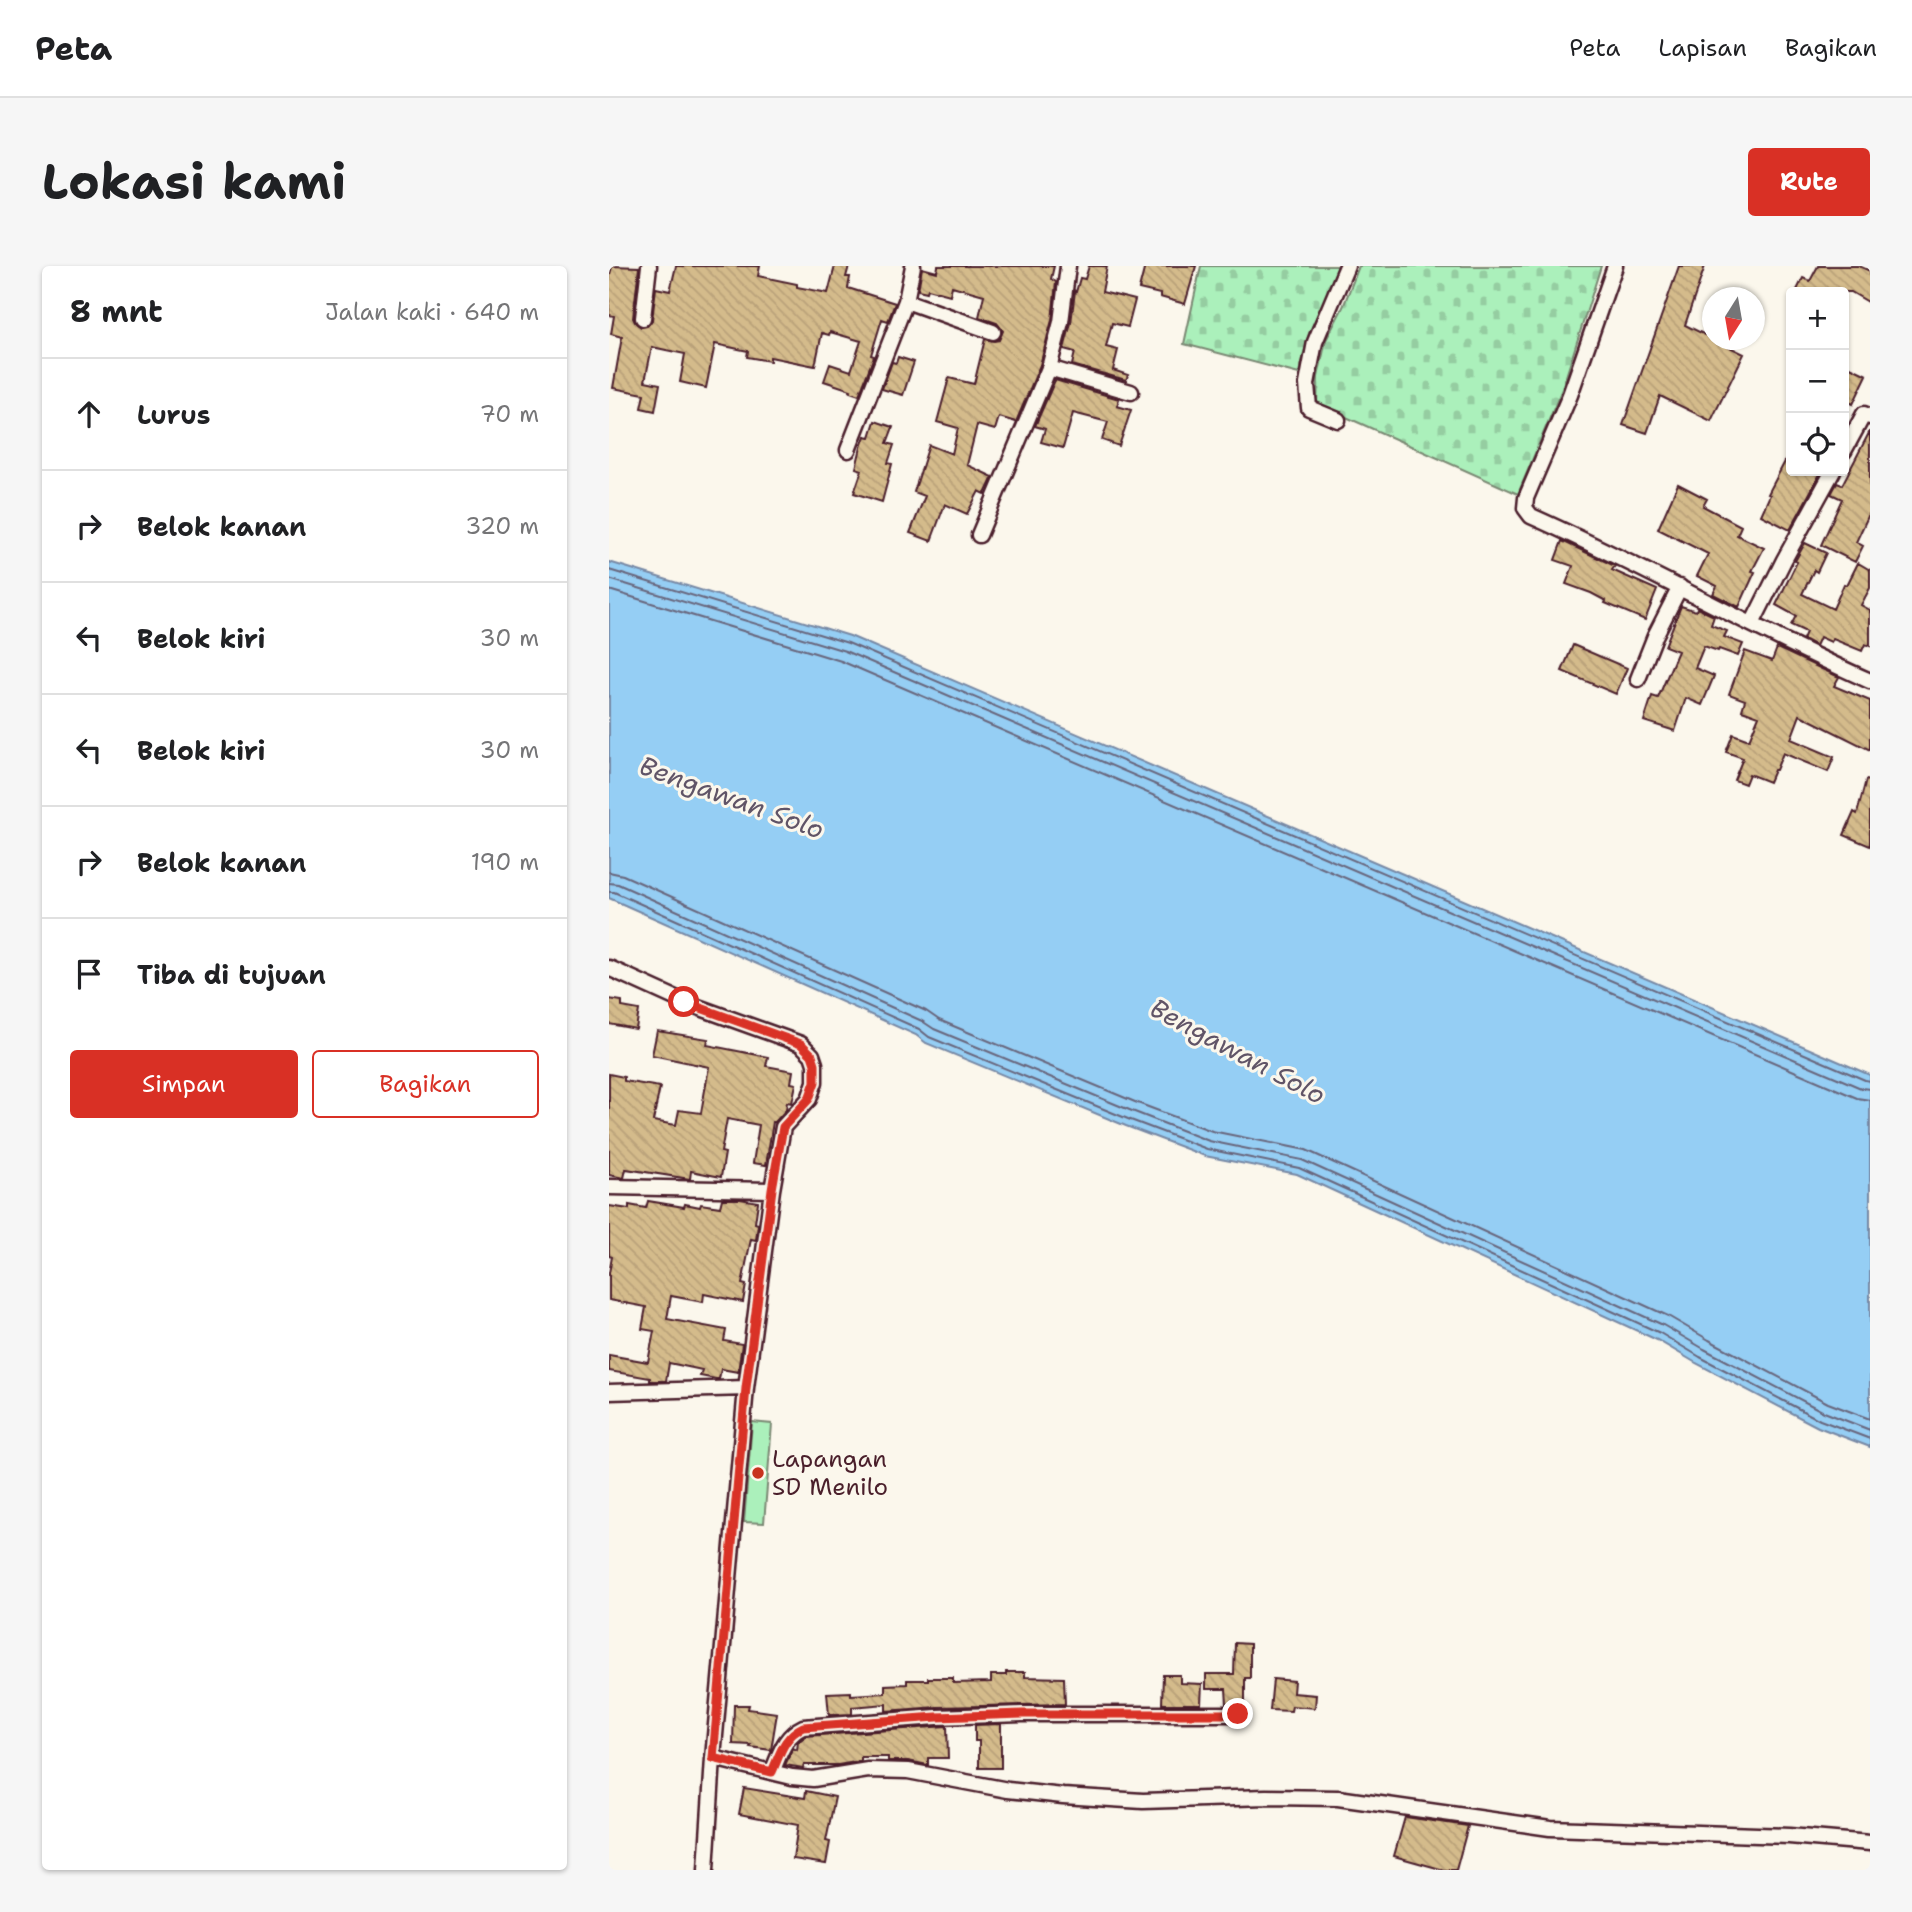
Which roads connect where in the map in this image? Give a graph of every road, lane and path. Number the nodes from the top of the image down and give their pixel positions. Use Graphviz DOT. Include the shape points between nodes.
graph roads {
  1 [pos="649,266"];
  2 [pos="913,266"];
  3 [pos="1068,266"];
  4 [pos="1347,266"];
  5 [pos="1615,266"];
  6 [pos="906,302"];
  7 [pos="643,318"];
  8 [pos="993,332"];
  9 [pos="1049,368"];
  10 [pos="1131,392"];
  11 [pos="1870,417"];
  12 [pos="1338,420"];
  13 [pos="1849,442"];
  14 [pos="848,450"];
  15 [pos="1830,476"];
  16 [pos="979,535"];
  17 [pos="1680,587"];
  18 [pos="1752,624"];
  19 [pos="1638,679"];
  20 [pos="1870,681"];
  21 [pos="609,968"];
  22 [pos="609,1187"];
  23 [pos="772,1189"];
  24 [pos="746,1388"];
  25 [pos="609,1392"];
  26 [pos="1238,1714"];
  27 [pos="713,1758"];
  28 [pos="772,1772"];
  29 [pos="1870,1843"];
  30 [pos="706,1870"];
  1 -- 7 [label="street"];
  2 -- 6 [label="street"];
  3 -- 9 [label="street"];
  4 -- 12 [label="street" via="1315,342 1307,384 1309,408"];
  5 -- 17 [label="street" via="1525,508 1531,516"];
  6 -- 8 [label="street"];
  6 -- 14 [label="street"];
  9 -- 10 [label="street"];
  9 -- 16 [label="street"];
  11 -- 13 [label="street" via="1864,414"];
  15 -- 18 [label="street"];
  17 -- 18 [label="street"];
  17 -- 19 [label="street"];
  18 -- 20 [label="street"];
  21 -- 23 [label="street" via="684,1002 801,1044 812,1055 815,1082 809,1099 783,1127"];
  22 -- 23 [label="street"];
  23 -- 24 [label="street"];
  24 -- 25 [label="street"];
  24 -- 27 [label="street"];
  26 -- 28 [label="street" via="1022,1714 803,1727 786,1738"];
  27 -- 28 [label="street"];
  27 -- 30 [label="street"];
  28 -- 29 [label="street" via="813,1779 868,1770 908,1771 1021,1791 1143,1801 1338,1798 1550,1828"];
}
